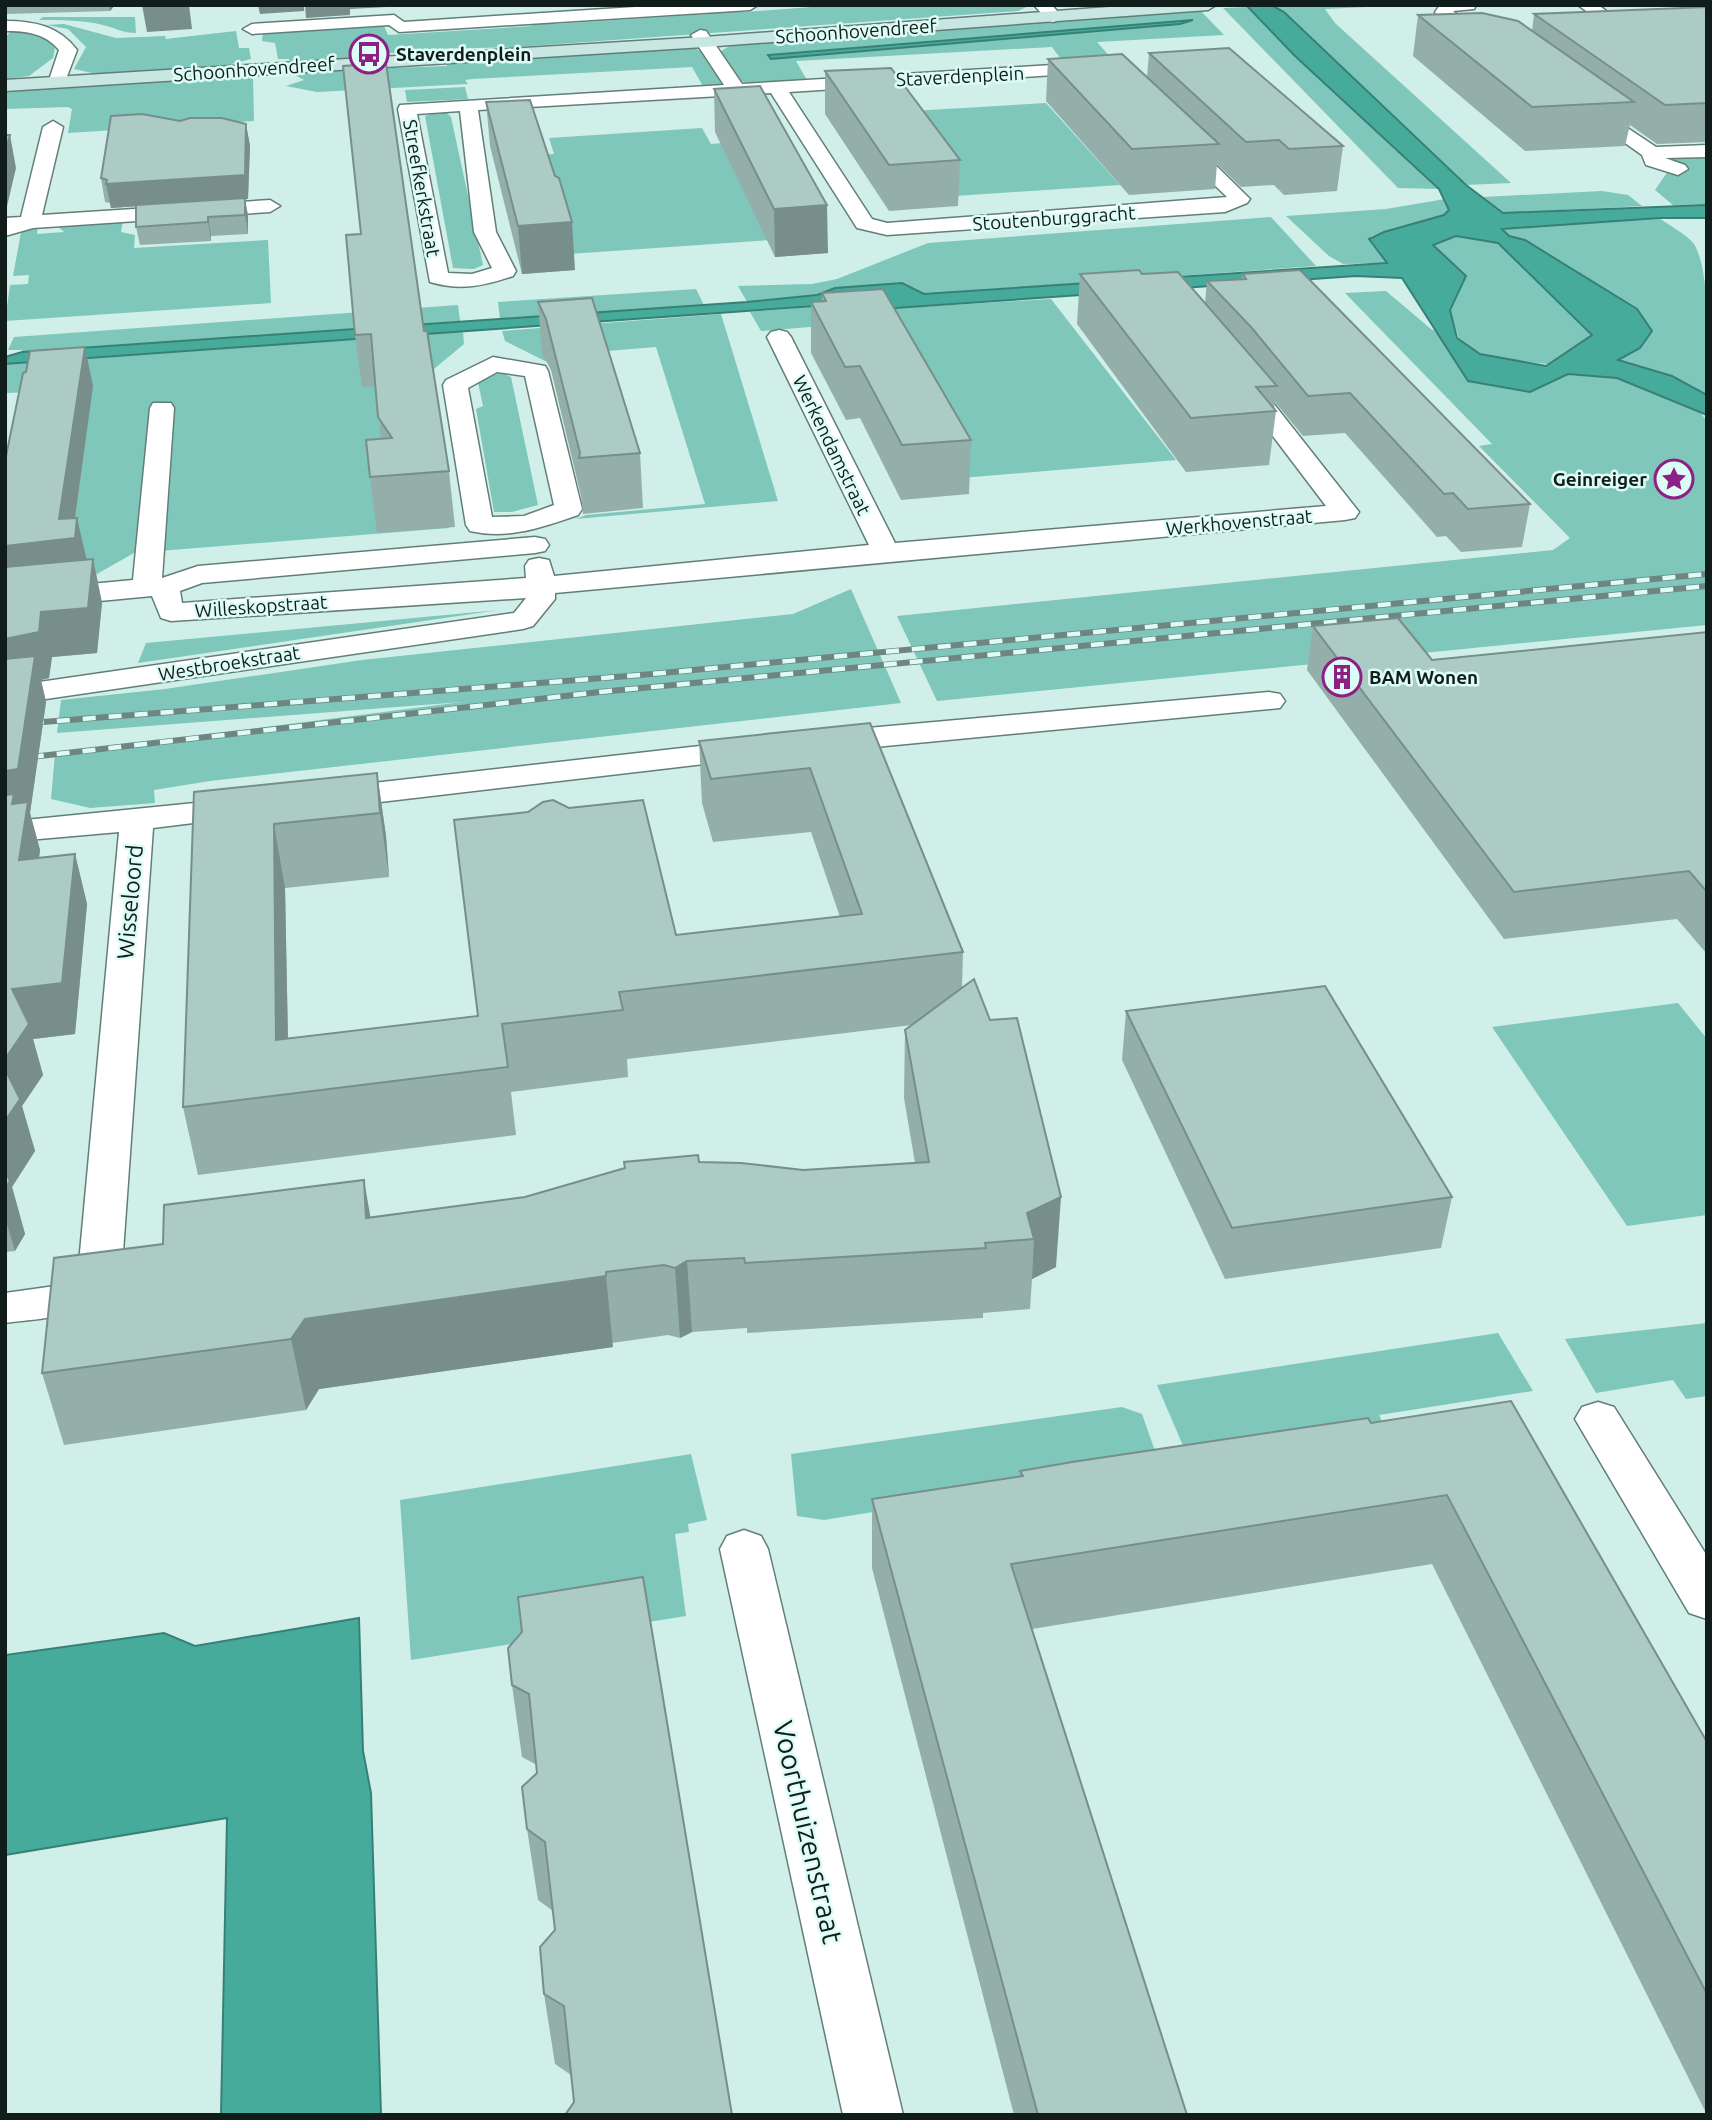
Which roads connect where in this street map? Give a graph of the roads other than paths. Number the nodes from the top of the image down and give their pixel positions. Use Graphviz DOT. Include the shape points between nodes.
graph roads {
  1 [pos="750,5"];
  2 [pos="1141,5"];
  3 [pos="1208,5"];
  4 [pos="1468,5"];
  5 [pos="1586,5"];
  6 [pos="1048,11"];
  7 [pos="5,26"];
  8 [pos="252,29"];
  9 [pos="1603,36"];
  10 [pos="702,38"];
  11 [pos="1504,47"];
  12 [pos="1108,71"];
  13 [pos="57,83"];
  14 [pos="5,86"];
  15 [pos="777,87"];
  16 [pos="736,89"];
  17 [pos="1566,93"];
  18 [pos="468,105"];
  19 [pos="407,109"];
  20 [pos="53,127"];
  21 [pos="1170,131"];
  22 [pos="1707,151"];
  23 [pos="1653,153"];
  24 [pos="1678,169"];
  25 [pos="270,206"];
  26 [pos="30,222"];
  27 [pos="5,223"];
  28 [pos="5,250"];
  29 [pos="779,337"];
  30 [pos="1228,364"];
  31 [pos="162,408"];
  32 [pos="531,534"];
  33 [pos="886,552"];
  34 [pos="540,584"];
  35 [pos="156,587"];
  36 [pos="5,601"];
  37 [pos="5,696"];
  38 [pos="1269,701"];
  39 [pos="137,820"];
  40 [pos="5,832"];
  41 [pos="5,1308"];
  42 [pos="1598,1419"];
  43 [pos="744,1549"];
  44 [pos="1707,1599"];
  45 [pos="873,2115"];
  1 -- 8 [label="street" via="399,27 394,20"];
  2 -- 6 [label="street, Schoonhovendreef"];
  3 -- 6 [label="street, Schoonhovendreef"];
  4 -- 11 [label="street" via="1447,7 1443,12 1486,48"];
  5 -- 9 [label="street" via="1637,35"];
  6 -- 10 [label="street, Schoonhovendreef"];
  7 -- 13 [label="street" via="32,26 60,39 68,50"];
  10 -- 13 [label="street, Schoonhovendreef"];
  10 -- 16 [label="street"];
  12 -- 15 [label="street, Staverdenplein"];
  13 -- 14 [label="street, Schoonhovendreef"];
  15 -- 16 [label="street, Staverdenplein"];
  15 -- 21 [label="street, Stoutenburggracht" via="864,224 877,227 1171,210 1240,199"];
  16 -- 18 [label="street, Staverdenplein"];
  17 -- 23 [label="street"];
  18 -- 19 [label="street, Staverdenplein"];
  18 -- 19 [label="street, Streefkerkstraat" via="485,232 505,271 470,282 438,277"];
  20 -- 26 [label="street"];
  22 -- 23 [label="street"];
  23 -- 24 [label="street" via="1653,161"];
  25 -- 26 [label="street"];
  26 -- 27 [label="street"];
  26 -- 28 [label="street" via="9,231"];
  29 -- 33 [label="street, Werkendamstraat"];
  30 -- 33 [label="street, Werkhovenstraat" via="1345,512"];
  31 -- 35 [label="street"];
  32 -- 32 [label="street, Willeskopstraat" via="568,509 536,371 493,364 455,385 480,525"];
  32 -- 34 [label="street"];
  32 -- 35 [label="street, Willeskopstraat" via="198,575"];
  33 -- 34 [label="street, Willeskopstraat"];
  34 -- 35 [label="street, Willeskopstraat" via="172,612"];
  34 -- 37 [label="street, Westbroekstraat" via="541,599 523,620"];
  35 -- 36 [label="street"];
  38 -- 39 [label="street, Wisseloord" via="906,733"];
  39 -- 40 [label="street"];
  39 -- 41 [label="street, Wisseloord" via="99,1280 64,1300"];
  42 -- 44 [label="street"];
  43 -- 45 [label="street, Voorthuizenstraat"];
}
